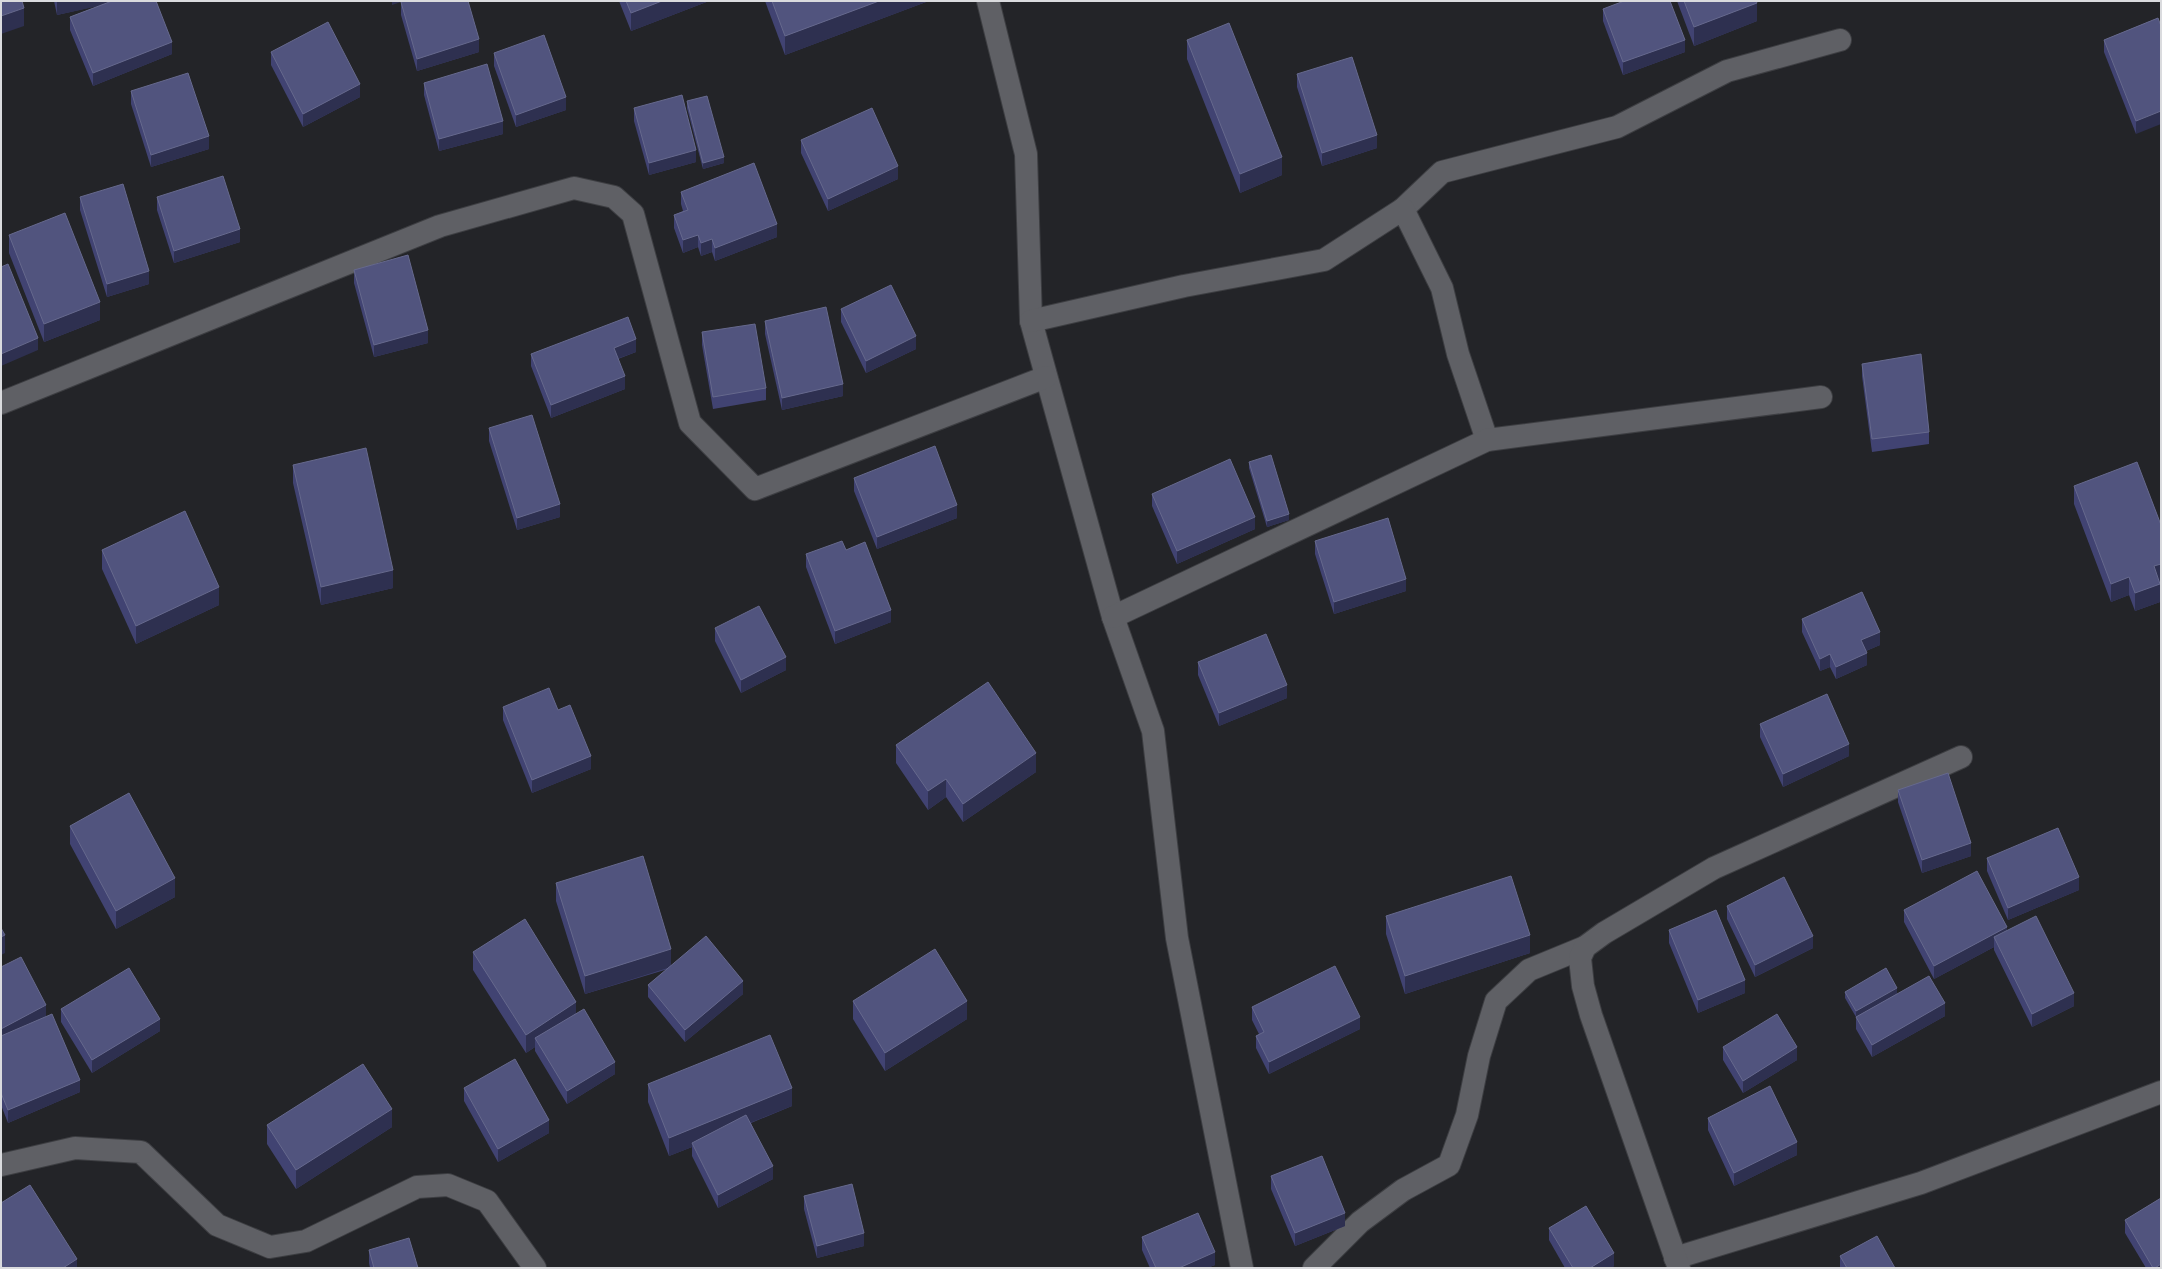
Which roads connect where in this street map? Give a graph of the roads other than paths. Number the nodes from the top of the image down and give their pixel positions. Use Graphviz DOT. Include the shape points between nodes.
graph roads {
  1 [pos="988,1"];
  2 [pos="1840,40"];
  3 [pos="1403,210"];
  4 [pos="1031,321"];
  5 [pos="1046,377"];
  6 [pos="1821,397"];
  7 [pos="1,403"];
  8 [pos="1486,440"];
  9 [pos="1113,617"];
  10 [pos="1961,757"];
  11 [pos="1585,947"];
  12 [pos="2161,1092"];
  13 [pos="1,1165"];
  14 [pos="1677,1263"];
  15 [pos="535,1268"];
  16 [pos="1242,1268"];
  17 [pos="1314,1268"];
  1 -- 4 [label="street" via="1026,154"];
  2 -- 3 [label="street" via="1727,71 1617,128 1442,172"];
  3 -- 4 [label="street" via="1324,260 1184,286"];
  3 -- 8 [label="street" via="1442,288 1458,354"];
  4 -- 5 [label="street"];
  5 -- 7 [label="street" via="756,489 690,424 633,214 614,197 574,188 440,226"];
  5 -- 9 [label="street"];
  6 -- 8 [label="street"];
  8 -- 9 [label="street"];
  9 -- 16 [label="street" via="1153,731 1177,938"];
  10 -- 11 [label="street" via="1714,868 1604,933"];
  11 -- 14 [label="street" via="1580,958 1583,986 1591,1015"];
  11 -- 17 [label="street" via="1529,970 1496,1001 1478,1056 1467,1115 1449,1165 1404,1190 1360,1222"];
  12 -- 14 [label="street" via="1921,1182"];
  13 -- 15 [label="street" via="75,1148 141,1152 217,1225 270,1247 306,1241 416,1187 448,1186 487,1201"];
}
